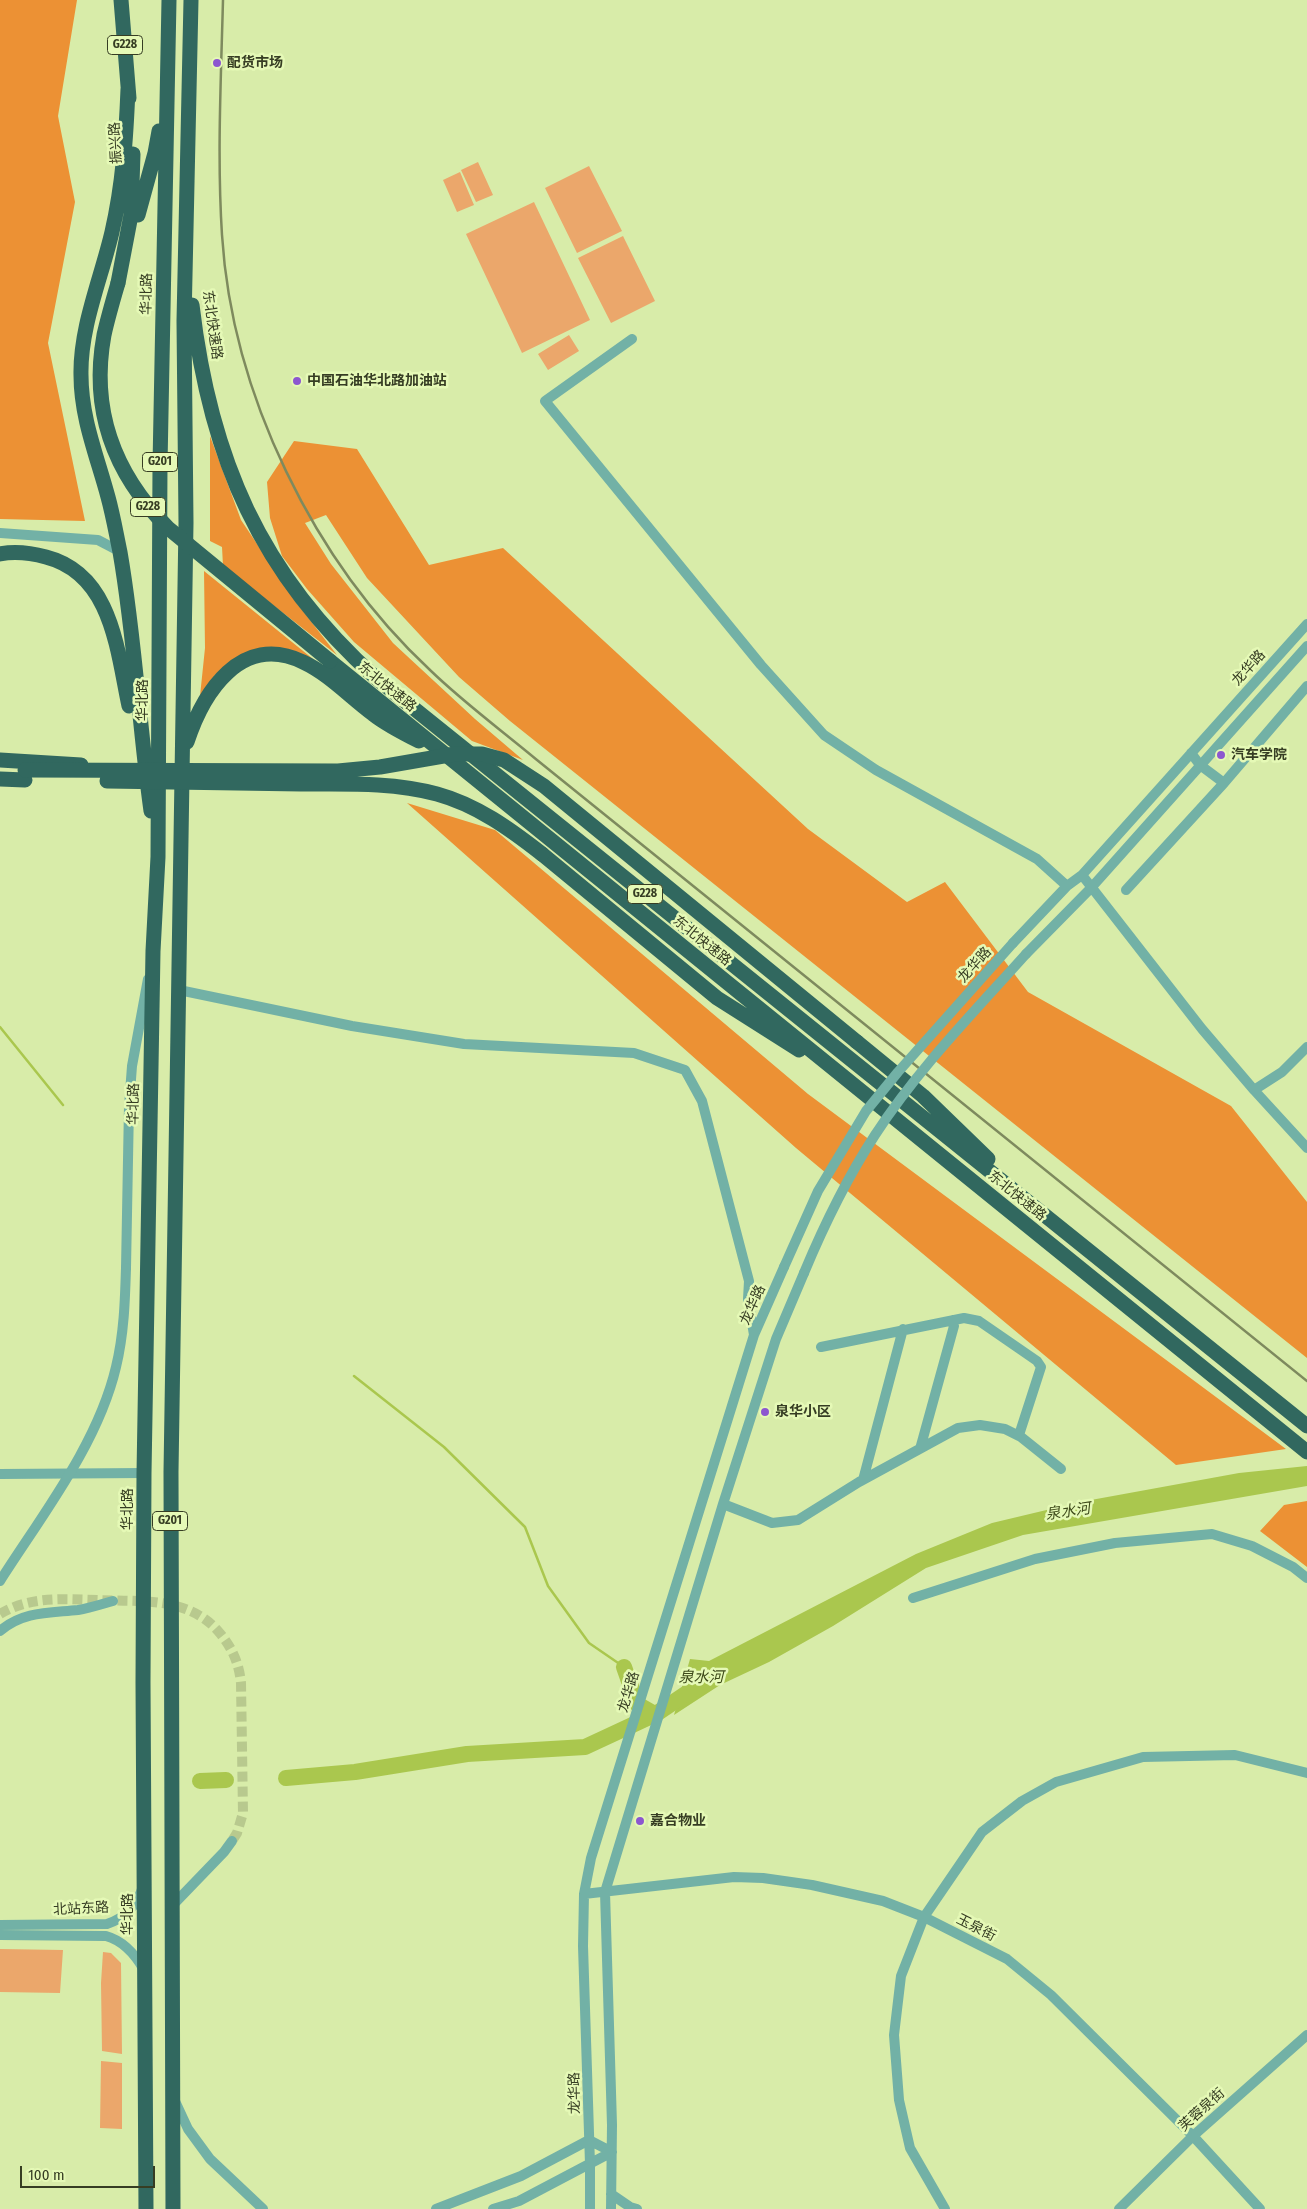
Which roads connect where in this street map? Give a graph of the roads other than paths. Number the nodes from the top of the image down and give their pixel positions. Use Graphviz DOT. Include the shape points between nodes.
graph roads {
  1 [pos="121,0"];
  2 [pos="169,0"];
  3 [pos="191,0"];
  4 [pos="168,68"];
  5 [pos="128,89"];
  6 [pos="186,229"];
  7 [pos="118,283"];
  8 [pos="632,339"];
  9 [pos="0,532"];
  10 [pos="120,551"];
  11 [pos="0,554"];
  12 [pos="1307,624"];
  13 [pos="1307,646"];
  14 [pos="1307,686"];
  15 [pos="141,742"];
  16 [pos="1191,753"];
  17 [pos="446,755"];
  18 [pos="0,760"];
  19 [pos="1200,765"];
  20 [pos="182,766"];
  21 [pos="0,769"];
  22 [pos="25,771"];
  23 [pos="0,779"];
  24 [pos="1224,783"];
  25 [pos="158,857"];
  26 [pos="1082,875"];
  27 [pos="1067,886"];
  28 [pos="1090,888"];
  29 [pos="1126,890"];
  30 [pos="153,951"];
  31 [pos="179,990"];
  32 [pos="1307,1047"];
  33 [pos="844,1077"];
  34 [pos="1254,1090"];
  35 [pos="1307,1148"];
  36 [pos="1024,1199"];
  37 [pos="953,1320"];
  38 [pos="903,1330"];
  39 [pos="754,1335"];
  40 [pos="821,1347"];
  41 [pos="1307,1426"];
  42 [pos="1019,1435"];
  43 [pos="920,1448"];
  44 [pos="1306,1451"];
  45 [pos="1061,1469"];
  46 [pos="144,1473"];
  47 [pos="0,1474"];
  48 [pos="863,1480"];
  49 [pos="723,1504"];
  50 [pos="1307,1578"];
  51 [pos="0,1581"];
  52 [pos="913,1598"];
  53 [pos="113,1601"];
  54 [pos="0,1631"];
  55 [pos="1307,1773"];
  56 [pos="232,1841"];
  57 [pos="144,1883"];
  58 [pos="605,1892"];
  59 [pos="584,1894"];
  60 [pos="171,1907"];
  61 [pos="924,1917"];
  62 [pos="0,1925"];
  63 [pos="0,1934"];
  64 [pos="144,1972"];
  65 [pos="1307,2035"];
  66 [pos="173,2094"];
  67 [pos="1193,2136"];
  68 [pos="589,2140"];
  69 [pos="612,2152"];
  70 [pos="590,2164"];
  71 [pos="611,2194"];
  72 [pos="632,2208"];
  73 [pos="146,2209"];
  74 [pos="173,2209"];
  75 [pos="263,2209"];
  76 [pos="436,2209"];
  77 [pos="493,2209"];
  78 [pos="590,2209"];
  79 [pos="611,2209"];
  80 [pos="945,2209"];
  81 [pos="1119,2209"];
  82 [pos="1260,2209"];
  1 -- 5 [label="highway, 振兴路 / G228"];
  2 -- 4 [label="highway, 华北路 / G201"];
  3 -- 6 [label="highway, G201"];
  4 -- 7 [label="highway" via="155,153"];
  4 -- 25 [label="highway, 华北路 / G201" via="160,455"];
  5 -- 7 [label="highway, 振兴路 / G228" via="134,182"];
  5 -- 10 [label="highway" via="120,197 86,332 81,374 87,427"];
  6 -- 20 [label="highway, G201"];
  6 -- 36 [label="highway, 东北快速路 / G228" via="196,340 207,395 227,465 264,544 287,580 322,624 384,684"];
  7 -- 17 [label="highway, 东北快速路 / G228, bridge" via="104,334 100,384 107,430 125,474 151,511 168,528"];
  8 -- 27 [label="street" via="545,401 761,665 824,736 876,770 1037,859"];
  9 -- 10 [label="street" via="98,540"];
  10 -- 15 [label="highway"];
  11 -- 15 [label="highway" via="35,554 62,563 81,575 96,591 111,623"];
  12 -- 16 [label="street, 龙华路"];
  13 -- 19 [label="street, 龙华路"];
  14 -- 24 [label="street"];
  15 -- 25 [label="highway"];
  16 -- 19 [label="street"];
  16 -- 26 [label="street, 龙华路"];
  17 -- 20 [label="highway" via="389,726 312,666 294,658 268,655 232,667 213,687 187,741"];
  17 -- 33 [label="highway, 东北快速路 / G228"];
  18 -- 22 [label="highway"];
  19 -- 24 [label="street"];
  19 -- 28 [label="street, 龙华路"];
  20 -- 31 [label="highway, G201"];
  21 -- 22 [label="highway"];
  22 -- 23 [label="highway"];
  22 -- 33 [label="highway, bridge" via="403,787 438,794 475,808 510,829 717,998"];
  22 -- 36 [label="highway, bridge" via="338,771 468,753 498,758 544,786 946,1116"];
  24 -- 29 [label="street"];
  25 -- 30 [label="highway, 华北路 / G201"];
  26 -- 27 [label="street, 龙华路"];
  26 -- 28 [label="street"];
  27 -- 39 [label="street, 龙华路, bridge" via="866,1111 818,1192"];
  28 -- 34 [label="street"];
  28 -- 49 [label="street, 龙华路, bridge" via="1026,954 915,1081 875,1134 840,1194 776,1339"];
  30 -- 46 [label="highway, 华北路 / G201"];
  30 -- 51 [label="street, bridge" via="132,1066 125,1308 120,1348 102,1411 76,1461"];
  31 -- 39 [label="street" via="352,1026 464,1044 634,1053 685,1070 702,1101 749,1281 748,1299"];
  31 -- 60 [label="highway, G201" via="171,1472"];
  32 -- 34 [label="street" via="1282,1072"];
  33 -- 44 [label="highway, 东北快速路 / G228"];
  34 -- 35 [label="street"];
  36 -- 41 [label="highway, 东北快速路 / G228"];
  37 -- 38 [label="street"];
  37 -- 42 [label="street" via="979,1321 1041,1366"];
  37 -- 43 [label="street"];
  38 -- 40 [label="street"];
  38 -- 48 [label="street"];
  39 -- 59 [label="street, 龙华路" via="591,1858"];
  42 -- 43 [label="street" via="980,1425 958,1428"];
  42 -- 45 [label="street"];
  43 -- 48 [label="street"];
  46 -- 47 [label="street"];
  46 -- 57 [label="highway, 华北路 / G201"];
  48 -- 49 [label="street" via="798,1520 772,1523"];
  49 -- 58 [label="street, 龙华路"];
  50 -- 52 [label="street" via="1252,1546 1212,1534 1115,1543 1035,1559"];
  53 -- 54 [label="street, bridge" via="81,1609 33,1614 19,1618"];
  55 -- 61 [label="street" via="1235,1755 1218,1755 1144,1758 1056,1782 1022,1801 982,1832"];
  56 -- 60 [label="street"];
  57 -- 62 [label="street, 北站东路" via="133,1906 112,1922 95,1925"];
  57 -- 64 [label="highway, 华北路 / G201"];
  58 -- 59 [label="street, 玉泉街"];
  58 -- 61 [label="street, 玉泉街" via="734,1877 763,1878 883,1901"];
  58 -- 69 [label="street, 龙华路"];
  59 -- 68 [label="street, 龙华路"];
  60 -- 66 [label="highway, G201"];
  61 -- 67 [label="street, 玉泉街" via="1007,1959 1052,1995"];
  61 -- 80 [label="street" via="901,1976 894,2035 898,2100 910,2148"];
  63 -- 64 [label="street, 北站东路" via="106,1936 132,1951"];
  64 -- 73 [label="highway, 华北路 / G201"];
  65 -- 67 [label="street, 芙蓉泉街"];
  66 -- 74 [label="highway, G201"];
  66 -- 75 [label="street" via="188,2129 203,2151"];
  67 -- 81 [label="street, 芙蓉泉街"];
  67 -- 82 [label="street, 玉泉街"];
  68 -- 69 [label="street"];
  68 -- 70 [label="street, 龙华路"];
  68 -- 76 [label="street" via="521,2176"];
  69 -- 70 [label="street"];
  69 -- 71 [label="street, 龙华路"];
  70 -- 77 [label="street" via="519,2201"];
  70 -- 78 [label="street, 龙华路"];
  71 -- 72 [label="street"];
  71 -- 79 [label="street, 龙华路"];
}
